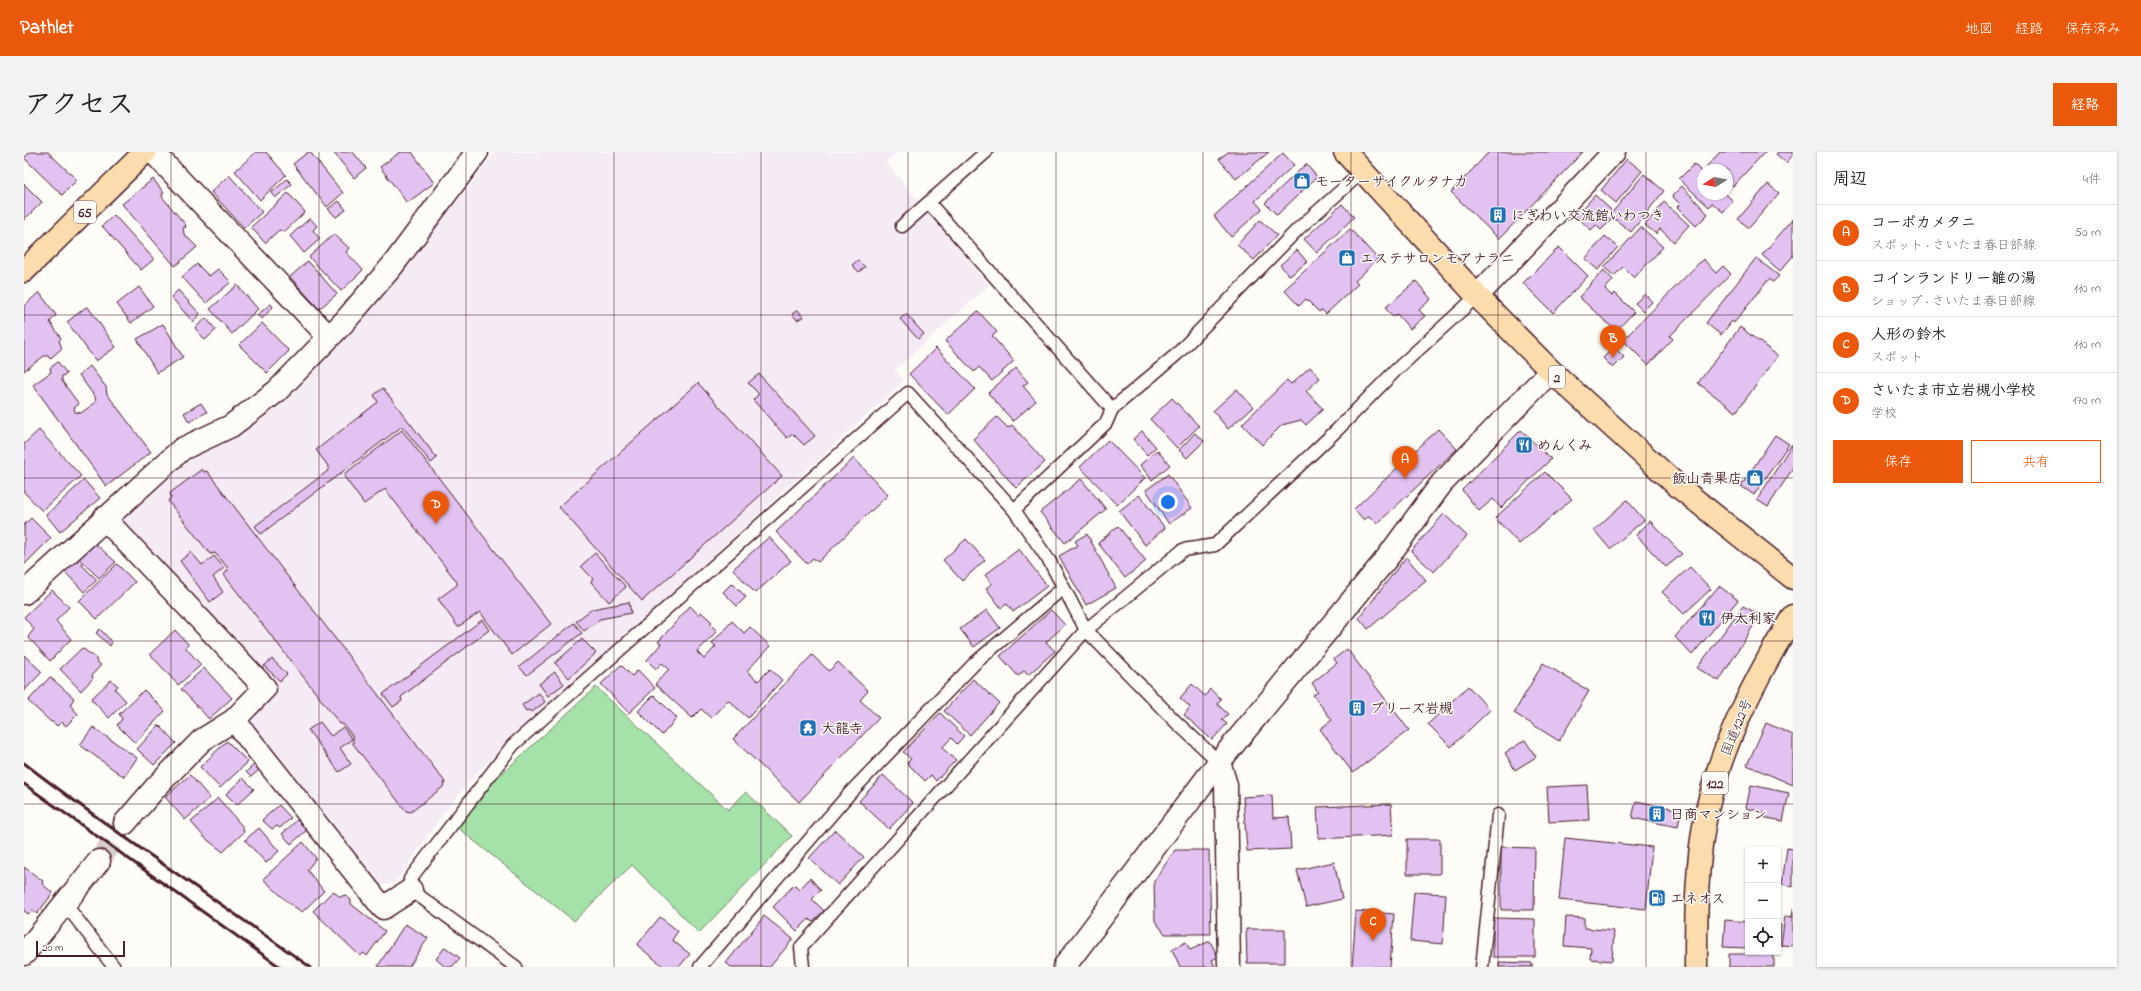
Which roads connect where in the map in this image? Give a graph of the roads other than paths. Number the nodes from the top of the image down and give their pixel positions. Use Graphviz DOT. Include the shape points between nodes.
graph roads {
  1 [pos="145,152"];
  2 [pos="153,152"];
  3 [pos="477,152"];
  4 [pos="986,152"];
  5 [pos="1345,152"];
  6 [pos="1614,152"];
  7 [pos="1362,172"];
  8 [pos="929,203"];
  9 [pos="902,226"];
  10 [pos="24,271"];
  11 [pos="1477,296"];
  12 [pos="329,336"];
  13 [pos="1551,371"];
  14 [pos="1112,409"];
  15 [pos="1014,510"];
  16 [pos="104,518"];
  17 [pos="1793,578"];
  18 [pos="1063,588"];
  19 [pos="24,592"];
  20 [pos="1793,616"];
  21 [pos="1086,630"];
  22 [pos="234,720"];
  23 [pos="1219,762"];
  24 [pos="1498,815"];
  25 [pos="125,823"];
  26 [pos="99,861"];
  27 [pos="411,890"];
  28 [pos="65,904"];
  29 [pos="24,954"];
  30 [pos="114,967"];
  31 [pos="516,967"];
  32 [pos="700,967"];
  33 [pos="804,967"];
  34 [pos="1064,967"];
  35 [pos="1229,967"];
  36 [pos="1482,967"];
  37 [pos="1696,967"];
  1 -- 10 [label="main road, 65"];
  2 -- 12 [label="street"];
  3 -- 12 [label="street" via="393,266"];
  4 -- 8 [label="lane"];
  5 -- 7 [label="main road, 2"];
  6 -- 11 [label="street"];
  7 -- 11 [label="main road, 2"];
  7 -- 14 [label="lane" via="1298,229 1177,354"];
  8 -- 9 [label="lane"];
  8 -- 14 [label="lane"];
  11 -- 13 [label="main road, 2"];
  11 -- 21 [label="lane" via="1396,370 1215,546 1183,550"];
  12 -- 16 [label="street" via="277,391 231,426 182,449"];
  13 -- 17 [label="main road, 2" via="1680,488"];
  13 -- 23 [label="street" via="1442,483 1387,558"];
  14 -- 15 [label="lane" via="1106,423"];
  15 -- 18 [label="lane" via="1050,562"];
  15 -- 27 [label="lane" via="908,393 513,745 410,879"];
  16 -- 19 [label="street"];
  16 -- 22 [label="street" via="265,688"];
  18 -- 21 [label="lane"];
  18 -- 32 [label="lane" via="970,668 849,794"];
  20 -- 37 [label="main road, 国道122号 / 122" via="1752,687 1727,744 1708,810 1699,868"];
  21 -- 23 [label="lane"];
  21 -- 33 [label="lane" via="802,947"];
  22 -- 25 [label="street" via="202,740"];
  22 -- 27 [label="street" via="383,908"];
  23 -- 34 [label="street"];
  23 -- 35 [label="street" via="1226,785"];
  24 -- 36 [label="lane"];
  26 -- 28 [label="street"];
  27 -- 31 [label="lane"];
  28 -- 29 [label="street"];
  28 -- 30 [label="lane"];
}
